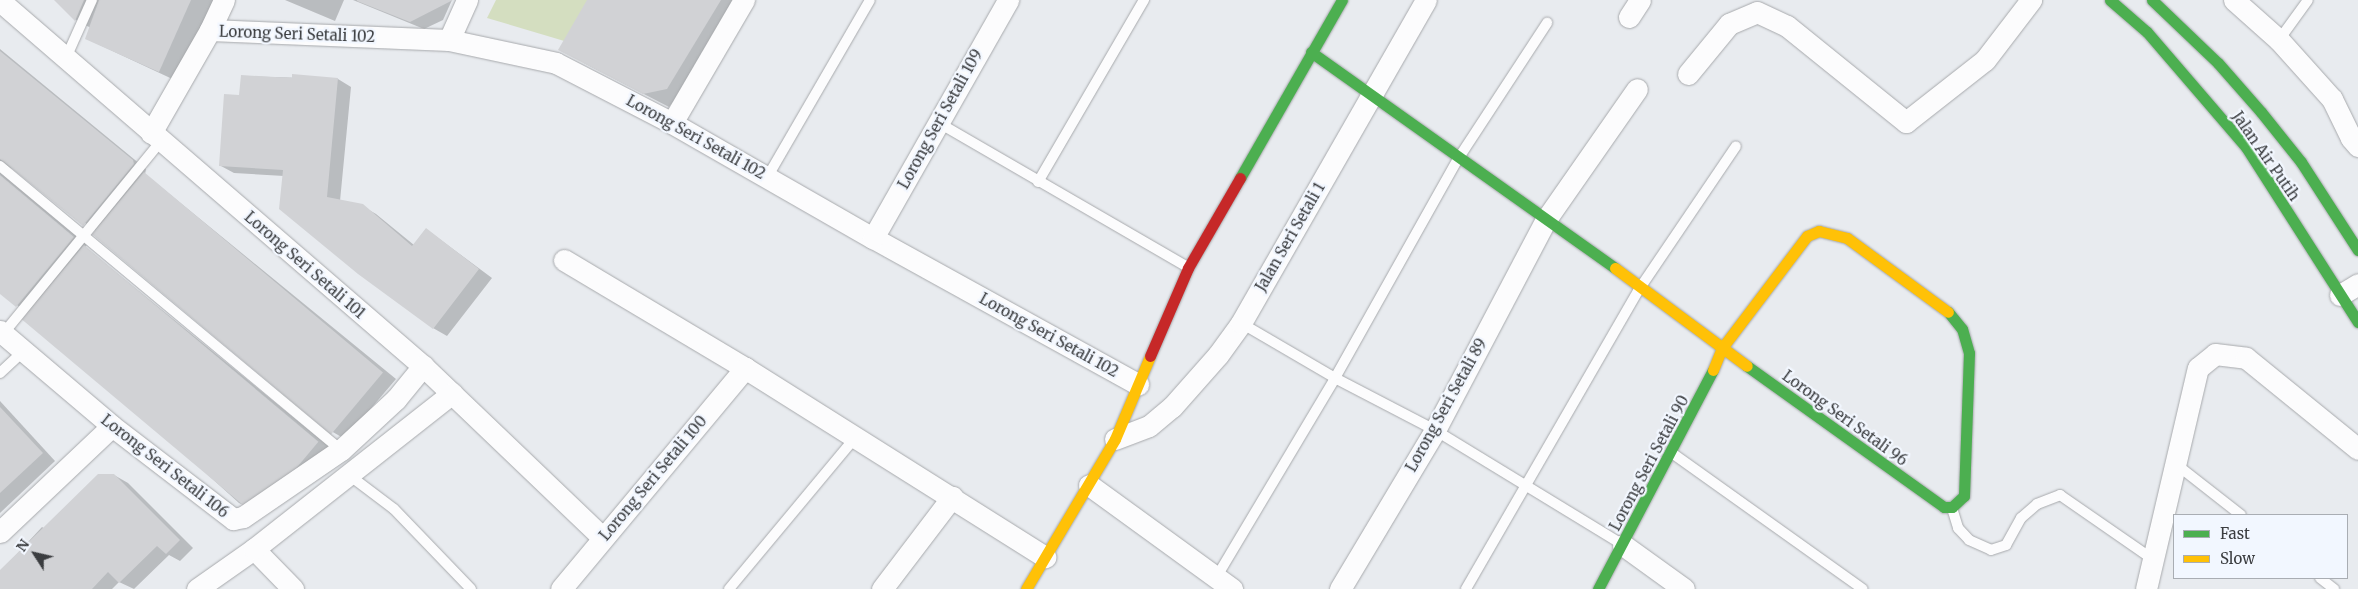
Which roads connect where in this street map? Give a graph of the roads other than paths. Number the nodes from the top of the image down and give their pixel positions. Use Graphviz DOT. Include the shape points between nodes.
graph roads {
  1 [pos="92,0"];
  2 [pos="224,0"];
  3 [pos="467,0"];
  4 [pos="744,0"];
  5 [pos="870,0"];
  6 [pos="1008,0"];
  7 [pos="1144,0"];
  8 [pos="1342,0"];
  9 [pos="1426,0"];
  10 [pos="2031,0"];
  11 [pos="2110,0"];
  12 [pos="2152,0"];
  13 [pos="2234,0"];
  14 [pos="2308,0"];
  15 [pos="0,1"];
  16 [pos="1547,23"];
  17 [pos="210,30"];
  18 [pos="449,40"];
  19 [pos="2279,40"];
  20 [pos="1311,52"];
  21 [pos="65,60"];
  22 [pos="1688,74"];
  23 [pos="1637,89"];
  24 [pos="1372,95"];
  25 [pos="672,122"];
  26 [pos="939,122"];
  27 [pos="156,138"];
  28 [pos="1736,146"];
  29 [pos="2358,146"];
  30 [pos="1458,159"];
  31 [pos="0,166"];
  32 [pos="768,176"];
  33 [pos="1038,182"];
  34 [pos="1547,218"];
  35 [pos="2341,224"];
  36 [pos="2358,232"];
  37 [pos="83,236"];
  38 [pos="873,238"];
  39 [pos="2358,250"];
  40 [pos="564,260"];
  41 [pos="1188,268"];
  42 [pos="1640,288"];
  43 [pos="2349,289"];
  44 [pos="2358,322"];
  45 [pos="1241,323"];
  46 [pos="1,332"];
  47 [pos="1722,348"];
  48 [pos="24,351"];
  49 [pos="423,366"];
  50 [pos="745,368"];
  51 [pos="0,373"];
  52 [pos="1335,378"];
  53 [pos="1138,384"];
  54 [pos="452,393"];
  55 [pos="112,426"];
  56 [pos="1435,430"];
  57 [pos="855,438"];
  58 [pos="1115,439"];
  59 [pos="2358,449"];
  60 [pos="341,450"];
  61 [pos="1670,451"];
  62 [pos="2177,465"];
  63 [pos="349,475"];
  64 [pos="1089,485"];
  65 [pos="1527,486"];
  66 [pos="952,497"];
  67 [pos="1952,507"];
  68 [pos="2240,514"];
  69 [pos="0,532"];
  70 [pos="602,538"];
  71 [pos="1623,545"];
  72 [pos="254,549"];
  73 [pos="1045,557"];
  74 [pos="2154,560"];
  75 [pos="2321,579"];
  76 [pos="1221,584"];
  77 [pos="198,589"];
  78 [pos="293,589"];
  79 [pos="472,589"];
  80 [pos="561,589"];
  81 [pos="729,589"];
  82 [pos="882,589"];
  83 [pos="1026,589"];
  84 [pos="1340,589"];
  85 [pos="1466,589"];
  86 [pos="1598,589"];
  87 [pos="1684,589"];
  88 [pos="1863,589"];
  89 [pos="2146,589"];
  90 [pos="2334,589"];
  1 -- 21 [label="lane"];
  2 -- 17 [label="street"];
  3 -- 18 [label="street"];
  4 -- 25 [label="street"];
  5 -- 32 [label="lane"];
  6 -- 26 [label="street, Lorong Seri Setali 109"];
  7 -- 33 [label="lane"];
  8 -- 20 [label="street"];
  9 -- 24 [label="street, Jalan Seri Setali 1"];
  10 -- 22 [label="street" via="1986,60 1906,122 1802,37 1757,12 1729,24"];
  11 -- 43 [label="street, Jalan Air Putih" via="2147,32 2246,147"];
  12 -- 35 [label="street, Jalan Air Putih" via="2218,63 2261,112 2300,162"];
  13 -- 19 [label="street"];
  14 -- 19 [label="lane"];
  15 -- 21 [label="street, Lorong Seri Setali 101"];
  16 -- 30 [label="lane"];
  17 -- 18 [label="street, Lorong Seri Setali 102"];
  17 -- 27 [label="street"];
  18 -- 25 [label="street, Lorong Seri Setali 102" via="556,63"];
  19 -- 29 [label="street" via="2332,99"];
  20 -- 24 [label="street, Lorong Seri Setali 96"];
  20 -- 41 [label="street"];
  21 -- 27 [label="street, Lorong Seri Setali 101"];
  23 -- 34 [label="street, Lorong Seri Setali 89"];
  24 -- 30 [label="street, Lorong Seri Setali 96"];
  24 -- 45 [label="street, Jalan Seri Setali 1"];
  25 -- 32 [label="street, Lorong Seri Setali 102"];
  26 -- 33 [label="lane"];
  26 -- 38 [label="street, Lorong Seri Setali 109"];
  27 -- 37 [label="lane"];
  27 -- 49 [label="street, Lorong Seri Setali 101"];
  28 -- 42 [label="lane"];
  30 -- 34 [label="street, Lorong Seri Setali 96"];
  30 -- 52 [label="lane"];
  31 -- 37 [label="lane"];
  32 -- 38 [label="street, Lorong Seri Setali 102"];
  33 -- 41 [label="lane"];
  34 -- 42 [label="street, Lorong Seri Setali 96"];
  34 -- 56 [label="street, Lorong Seri Setali 89"];
  35 -- 36 [label="street"];
  35 -- 39 [label="street, Jalan Air Putih"];
  37 -- 46 [label="lane"];
  37 -- 60 [label="lane"];
  38 -- 53 [label="street, Lorong Seri Setali 102"];
  40 -- 50 [label="street"];
  41 -- 53 [label="street"];
  42 -- 47 [label="street, Lorong Seri Setali 96"];
  42 -- 65 [label="lane"];
  43 -- 44 [label="street, Jalan Air Putih"];
  45 -- 52 [label="lane"];
  45 -- 58 [label="street, Jalan Seri Setali 1" via="1218,355 1172,407 1148,426"];
  46 -- 48 [label="street, Lorong Seri Setali 106"];
  47 -- 61 [label="street, Lorong Seri Setali 90" via="1703,393"];
  47 -- 67 [label="street, Lorong Seri Setali 96" via="1936,502"];
  47 -- 67 [label="street, Lorong Seri Setali 90" via="1807,236 1820,231 1847,238 1944,308 1962,328 1969,353 1964,496"];
  48 -- 51 [label="lane"];
  48 -- 55 [label="street, Lorong Seri Setali 106"];
  49 -- 54 [label="street, Lorong Seri Setali 101"];
  49 -- 60 [label="street, Lorong Seri Setali 106" via="396,399"];
  50 -- 57 [label="street"];
  50 -- 70 [label="street, Lorong Seri Setali 100"];
  52 -- 56 [label="lane"];
  52 -- 76 [label="lane"];
  53 -- 58 [label="street"];
  54 -- 63 [label="street"];
  54 -- 70 [label="street, Lorong Seri Setali 101"];
  55 -- 60 [label="street, Lorong Seri Setali 106" via="233,519 243,517"];
  55 -- 69 [label="street"];
  56 -- 65 [label="lane"];
  56 -- 84 [label="street, Lorong Seri Setali 89"];
  57 -- 66 [label="street"];
  57 -- 81 [label="lane"];
  58 -- 64 [label="street"];
  59 -- 62 [label="street" via="2246,358 2216,354 2198,368"];
  61 -- 71 [label="street, Lorong Seri Setali 90"];
  61 -- 88 [label="lane"];
  62 -- 68 [label="lane"];
  62 -- 74 [label="street"];
  63 -- 72 [label="street"];
  63 -- 79 [label="lane" via="394,509"];
  64 -- 73 [label="street"];
  64 -- 76 [label="street"];
  65 -- 71 [label="lane"];
  65 -- 85 [label="lane"];
  66 -- 73 [label="street"];
  66 -- 82 [label="street"];
  67 -- 74 [label="lane" via="1958,528 1969,540 1991,550 2006,545 2021,518 2037,504 2060,495"];
  70 -- 80 [label="street, Lorong Seri Setali 100"];
  71 -- 86 [label="street, Lorong Seri Setali 90"];
  71 -- 87 [label="street"];
  72 -- 77 [label="street"];
  72 -- 78 [label="street"];
  73 -- 83 [label="street"];
  74 -- 89 [label="street"];
  75 -- 90 [label="lane"];
}
